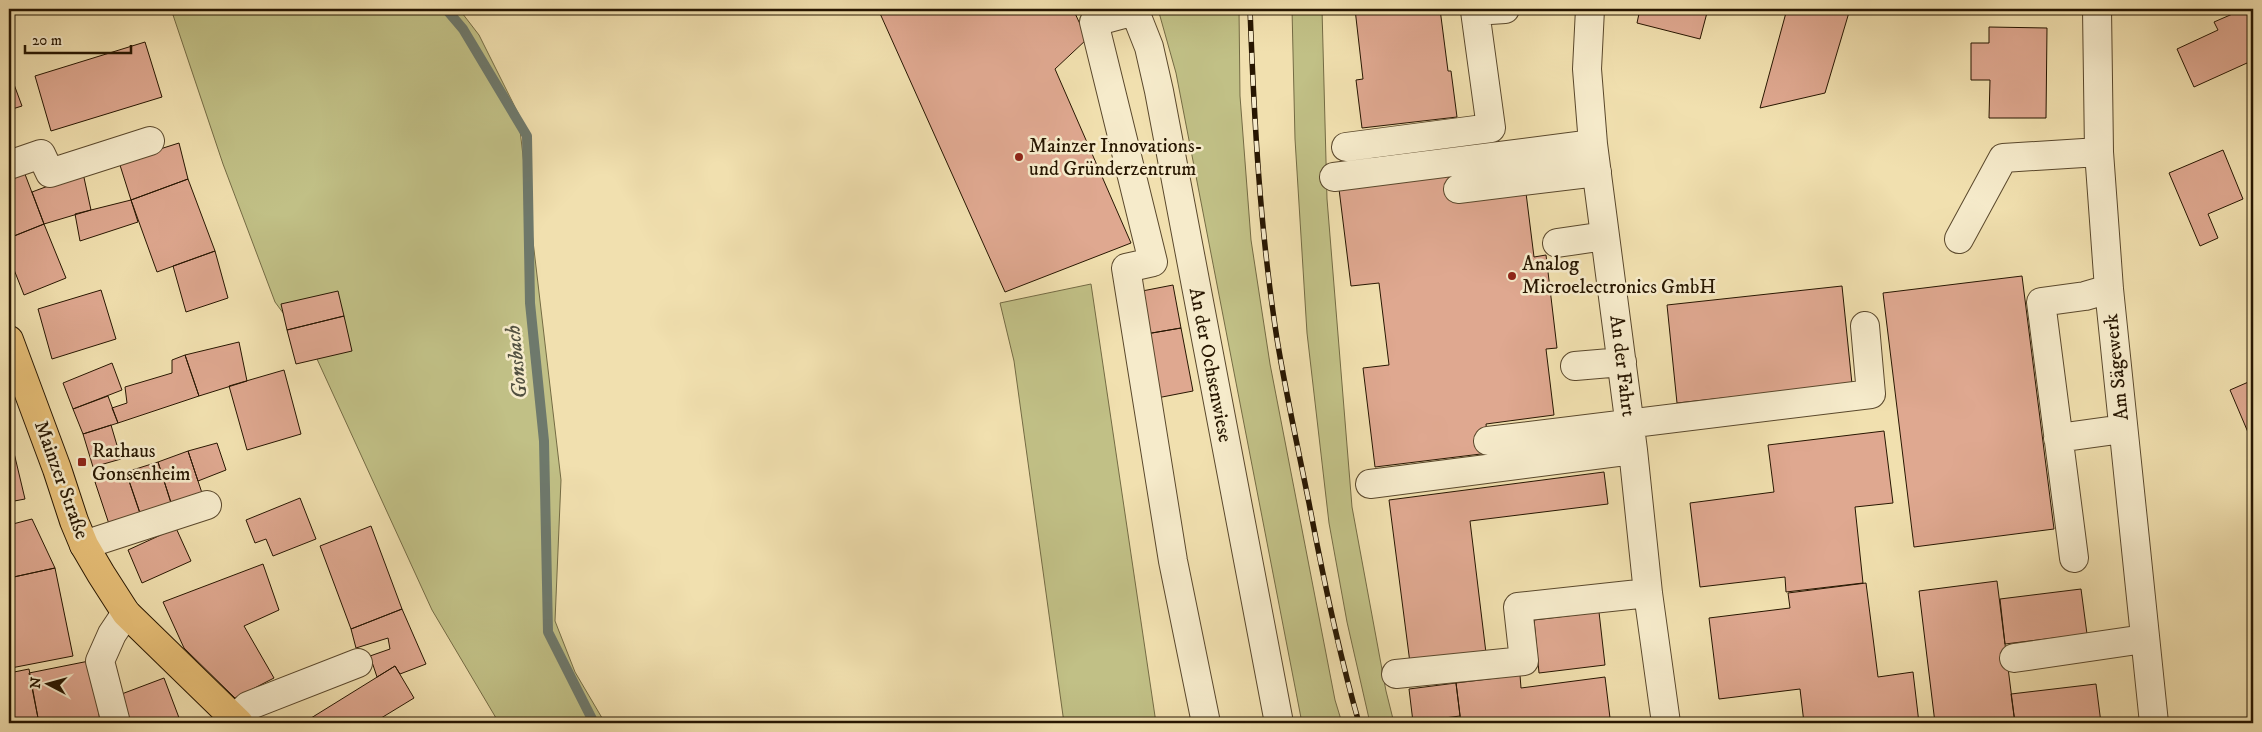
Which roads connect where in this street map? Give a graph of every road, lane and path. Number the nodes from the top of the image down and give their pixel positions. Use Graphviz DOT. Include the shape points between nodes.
graph roads {
  1 [pos="1505,9"];
  2 [pos="1590,9"];
  3 [pos="2097,9"];
  4 [pos="1134,10"];
  5 [pos="150,141"];
  6 [pos="1593,144"];
  7 [pos="1346,146"];
  8 [pos="2099,152"];
  9 [pos="9,165"];
  10 [pos="1597,172"];
  11 [pos="1334,177"];
  12 [pos="1458,189"];
  13 [pos="1605,236"];
  14 [pos="1959,238"];
  15 [pos="1557,243"];
  16 [pos="2109,289"];
  17 [pos="1865,326"];
  18 [pos="9,340"];
  19 [pos="1622,362"];
  20 [pos="1575,366"];
  21 [pos="1629,423"];
  22 [pos="2123,429"];
  23 [pos="2058,438"];
  24 [pos="1488,441"];
  25 [pos="1632,450"];
  26 [pos="1370,484"];
  27 [pos="207,505"];
  28 [pos="84,545"];
  29 [pos="2074,558"];
  30 [pos="1648,594"];
  31 [pos="126,613"];
  32 [pos="2144,639"];
  33 [pos="2014,658"];
  34 [pos="358,663"];
  35 [pos="1396,674"];
  36 [pos="237,721"];
  37 [pos="116,723"];
  38 [pos="1206,723"];
  39 [pos="1279,723"];
  40 [pos="1666,723"];
  41 [pos="2154,723"];
  1 -- 7 [label="street" via="1475,12 1491,128"];
  2 -- 6 [label="street, An der Fahrt" via="1588,69"];
  3 -- 8 [label="street, Am Sägewerk"];
  4 -- 38 [label="street" via="1094,22 1153,262 1126,268 1173,562"];
  4 -- 39 [label="street, An der Ochsenwiese" via="1149,47 1159,91"];
  5 -- 9 [label="street" via="50,173 41,154"];
  6 -- 10 [label="street, An der Fahrt"];
  6 -- 11 [label="street"];
  8 -- 14 [label="street" via="2003,158"];
  8 -- 16 [label="street, Am Sägewerk"];
  10 -- 12 [label="street"];
  10 -- 13 [label="street, An der Fahrt"];
  13 -- 15 [label="street"];
  13 -- 19 [label="street, An der Fahrt"];
  16 -- 22 [label="street, Am Sägewerk"];
  16 -- 23 [label="street" via="2041,302"];
  17 -- 21 [label="street" via="1872,394"];
  18 -- 28 [label="main road, Mainzer Straße"];
  19 -- 20 [label="street"];
  19 -- 21 [label="street, An der Fahrt"];
  21 -- 24 [label="street"];
  21 -- 25 [label="street, An der Fahrt"];
  22 -- 23 [label="street"];
  22 -- 32 [label="street, Am Sägewerk"];
  23 -- 29 [label="street"];
  25 -- 26 [label="street"];
  25 -- 30 [label="street, An der Fahrt"];
  27 -- 28 [label="street"];
  28 -- 31 [label="main road, Mainzer Straße"];
  30 -- 35 [label="street" via="1518,607 1524,661"];
  30 -- 40 [label="street, An der Fahrt"];
  31 -- 36 [label="main road, Mainzer Straße"];
  31 -- 37 [label="street" via="112,634 100,662"];
  32 -- 33 [label="street"];
  32 -- 41 [label="street, Am Sägewerk"];
  34 -- 36 [label="street" via="248,706"];
}
